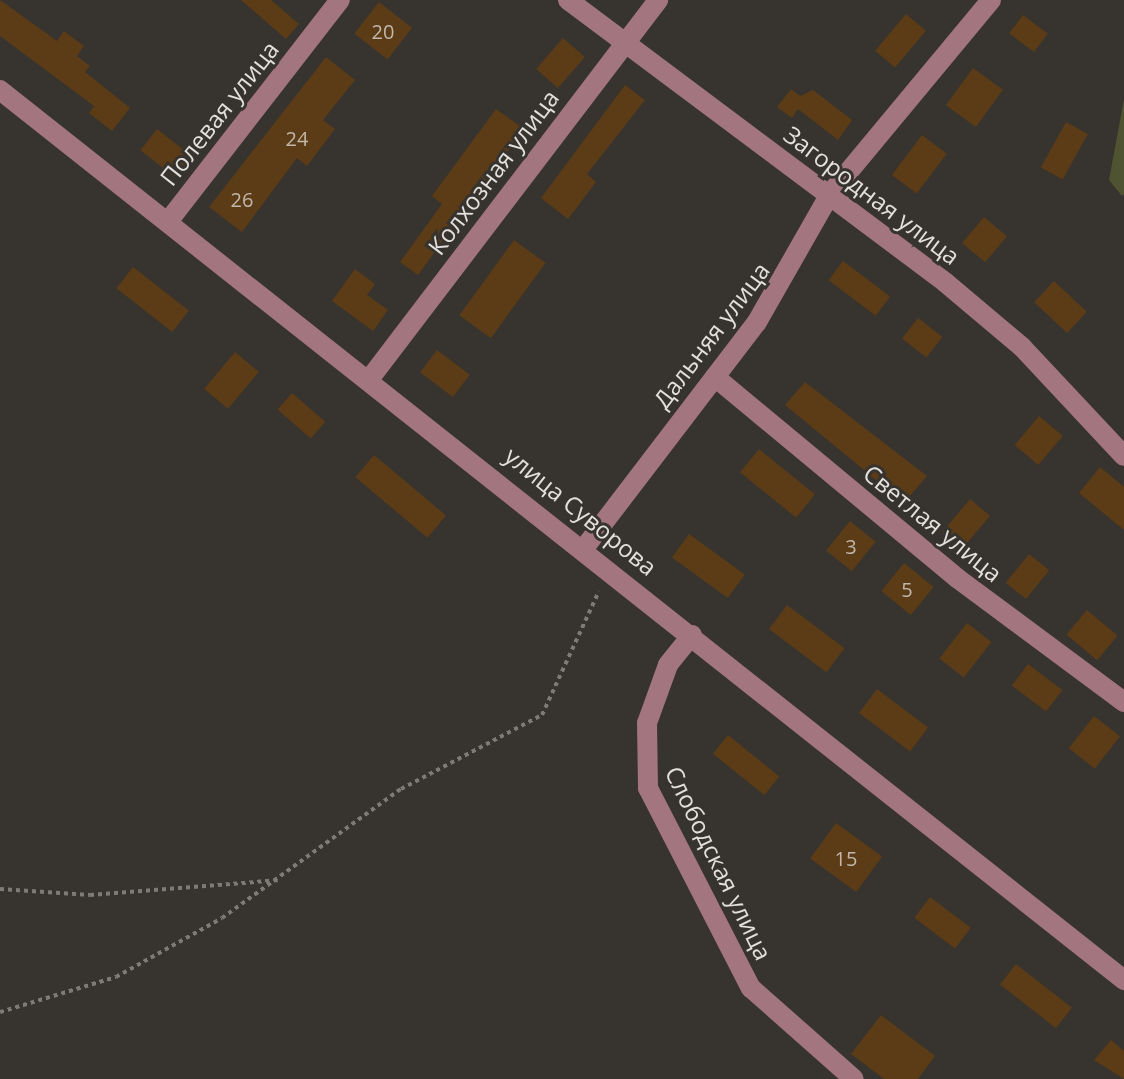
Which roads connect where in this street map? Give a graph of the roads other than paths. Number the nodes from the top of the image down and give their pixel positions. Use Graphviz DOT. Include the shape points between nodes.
graph roads {
  1 [pos="568,0"];
  2 [pos="658,0"];
  3 [pos="991,0"];
  4 [pos="335,2"];
  5 [pos="624,43"];
  6 [pos="0,90"];
  7 [pos="830,194"];
  8 [pos="170,219"];
  9 [pos="371,377"];
  10 [pos="715,377"];
  11 [pos="1124,456"];
  12 [pos="585,547"];
  13 [pos="692,635"];
  14 [pos="1124,702"];
  15 [pos="1124,980"];
  16 [pos="854,1079"];
  1 -- 5 [label="street, Загородная улица"];
  2 -- 5 [label="street, Колхозная улица"];
  3 -- 7 [label="street, Дальняя улица"];
  4 -- 8 [label="street, Полевая улица"];
  5 -- 7 [label="street, Загородная улица"];
  5 -- 9 [label="street, Колхозная улица"];
  6 -- 8 [label="street, улица Суворова"];
  7 -- 10 [label="street, Дальняя улица" via="791,270"];
  7 -- 11 [label="street, Загородная улица" via="1022,347"];
  8 -- 9 [label="street, улица Суворова"];
  9 -- 12 [label="street, улица Суворова"];
  10 -- 12 [label="street, Дальняя улица"];
  10 -- 14 [label="street, Светлая улица" via="957,578"];
  12 -- 13 [label="street, улица Суворова"];
  13 -- 15 [label="street, улица Суворова"];
  13 -- 16 [label="street, Слободская улица" via="668,665 647,723 648,788 751,988"];
}
